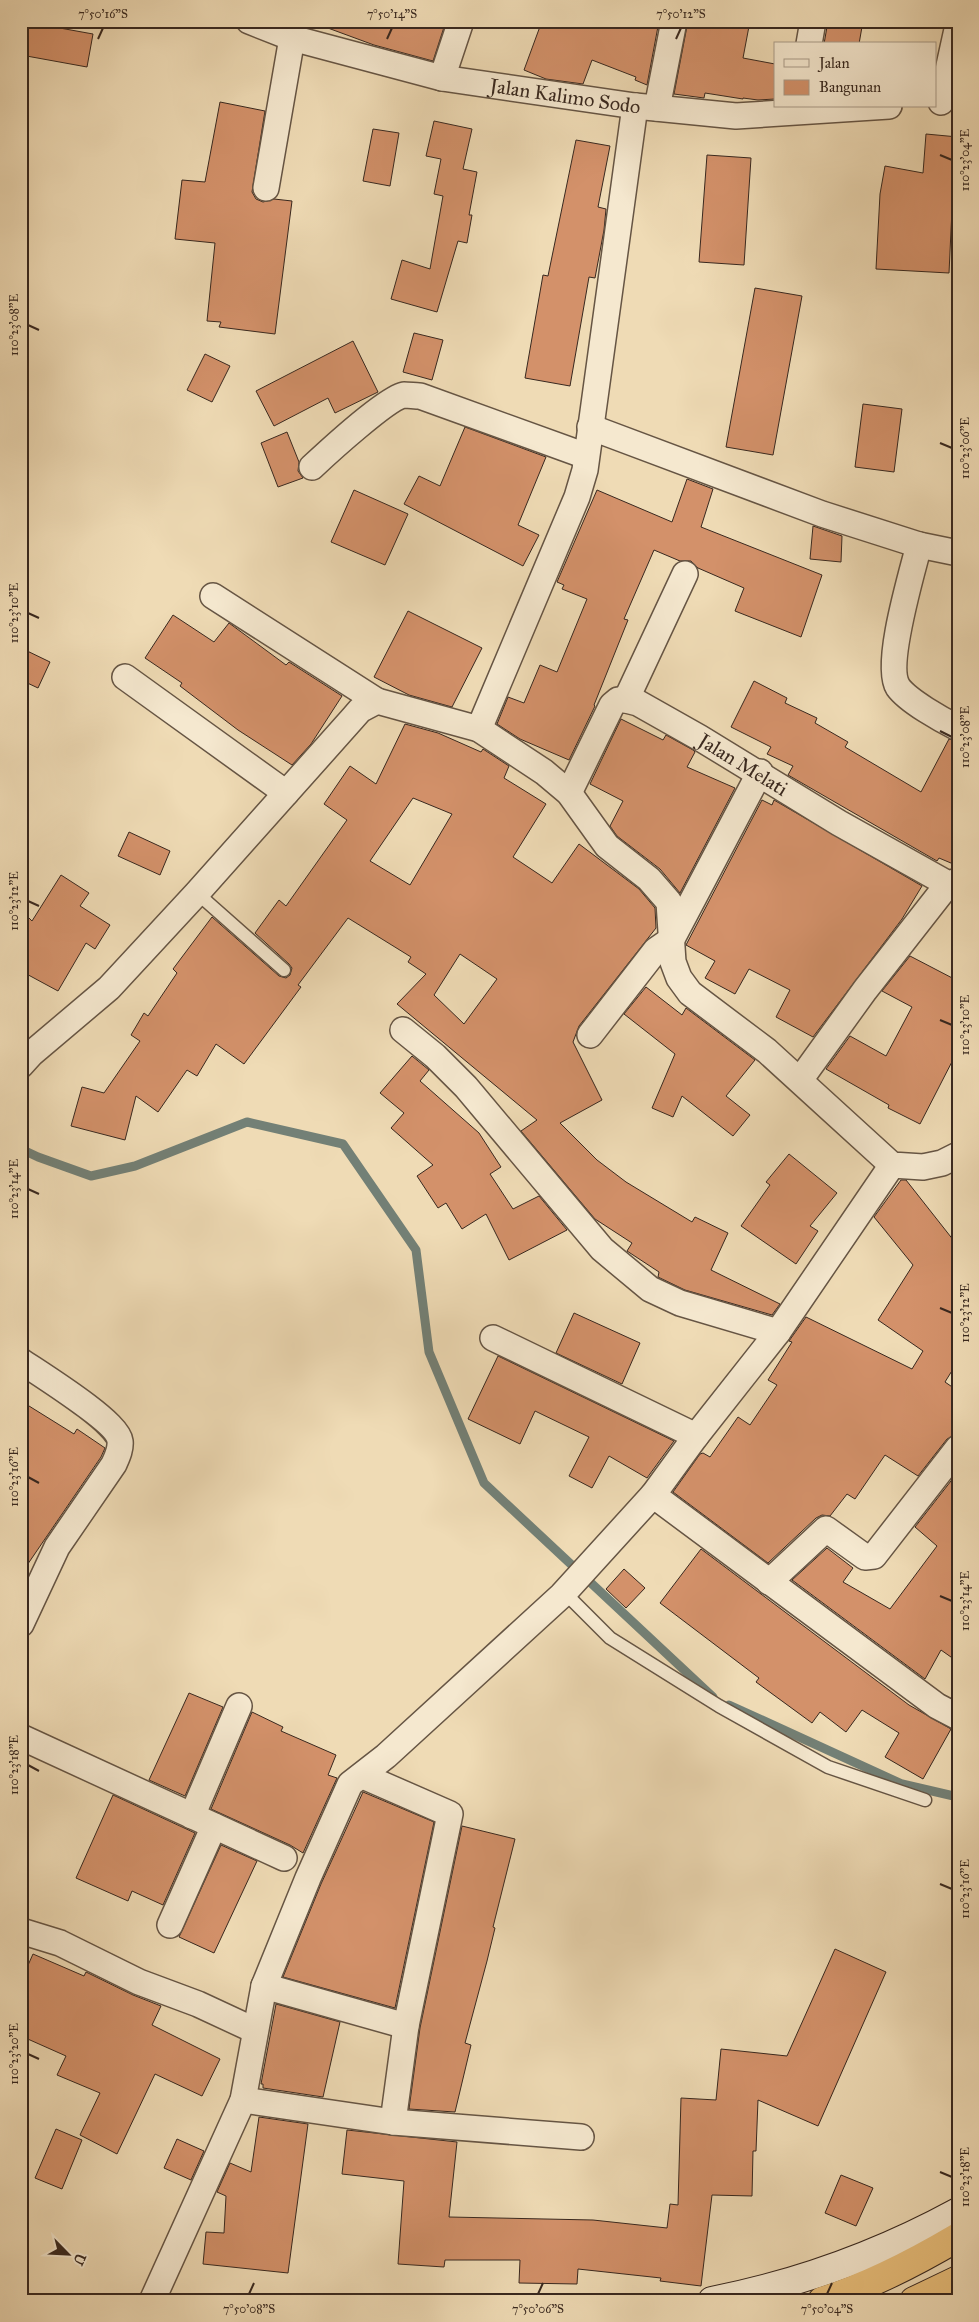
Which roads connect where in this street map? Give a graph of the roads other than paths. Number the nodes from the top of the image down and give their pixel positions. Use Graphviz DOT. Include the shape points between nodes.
graph roads {
  1 [pos="249,21"];
  2 [pos="461,21"];
  3 [pos="674,21"];
  4 [pos="812,21"];
  5 [pos="958,25"];
  6 [pos="292,38"];
  7 [pos="809,42"];
  8 [pos="442,78"];
  9 [pos="945,102"];
  10 [pos="646,107"];
  11 [pos="844,108"];
  12 [pos="799,110"];
  13 [pos="266,188"];
  14 [pos="590,427"];
  15 [pos="585,463"];
  16 [pos="312,467"];
  17 [pos="919,545"];
  18 [pos="958,553"];
  19 [pos="685,574"];
  20 [pos="214,596"];
  21 [pos="125,677"];
  22 [pos="378,700"];
  23 [pos="626,700"];
  24 [pos="958,728"];
  25 [pos="479,729"];
  26 [pos="760,772"];
  27 [pos="569,793"];
  28 [pos="286,794"];
  29 [pos="953,883"];
  30 [pos="197,893"];
  31 [pos="672,939"];
  32 [pos="284,970"];
  33 [pos="402,1030"];
  34 [pos="590,1035"];
  35 [pos="21,1065"];
  36 [pos="800,1080"];
  37 [pos="958,1155"];
  38 [pos="892,1165"];
  39 [pos="778,1332"];
  40 [pos="493,1338"];
  41 [pos="21,1361"];
  42 [pos="696,1436"];
  43 [pos="958,1448"];
  44 [pos="654,1495"];
  45 [pos="769,1582"];
  46 [pos="573,1584"];
  47 [pos="21,1624"];
  48 [pos="239,1706"];
  49 [pos="958,1717"];
  50 [pos="21,1737"];
  51 [pos="372,1768"];
  52 [pos="925,1800"];
  53 [pos="203,1821"];
  54 [pos="284,1858"];
  55 [pos="170,1926"];
  56 [pos="21,1931"];
  57 [pos="264,1986"];
  58 [pos="406,2026"];
  59 [pos="254,2030"];
  60 [pos="242,2100"];
  61 [pos="393,2122"];
  62 [pos="581,2137"];
  63 [pos="958,2212"];
  64 [pos="958,2237"];
  65 [pos="958,2280"];
  66 [pos="152,2301"];
  67 [pos="712,2301"];
  68 [pos="822,2301"];
  69 [pos="914,2301"];
  1 -- 6 [label="street, Jalan Kalimo Sodo"];
  2 -- 8 [label="street"];
  3 -- 10 [label="street"];
  4 -- 7 [label="street"];
  5 -- 9 [label="street"];
  6 -- 8 [label="street, Jalan Kalimo Sodo"];
  6 -- 13 [label="street"];
  8 -- 10 [label="street, Jalan Kalimo Sodo"];
  10 -- 12 [label="street, Jalan Kalimo Sodo" via="736,116"];
  10 -- 14 [label="street"];
  11 -- 12 [label="street, Jalan Kalimo Sodo"];
  14 -- 15 [label="street"];
  14 -- 17 [label="street" via="822,514"];
  15 -- 16 [label="street" via="420,396 403,395 343,438"];
  15 -- 25 [label="street" via="577,498"];
  17 -- 18 [label="street"];
  17 -- 24 [label="street" via="893,662 898,686 916,702"];
  19 -- 23 [label="street"];
  20 -- 22 [label="street"];
  21 -- 28 [label="street"];
  22 -- 25 [label="street"];
  22 -- 28 [label="street" via="360,710"];
  23 -- 26 [label="street, Jalan Melati" via="646,707"];
  23 -- 27 [label="street" via="618,700 612,705"];
  25 -- 27 [label="street" via="544,772"];
  26 -- 29 [label="street, Jalan Melati" via="839,822"];
  26 -- 31 [label="street"];
  27 -- 31 [label="street" via="607,846 649,878 669,902"];
  28 -- 30 [label="street"];
  29 -- 36 [label="street" via="865,990"];
  30 -- 32 [label="lane"];
  30 -- 35 [label="street" via="109,988"];
  31 -- 34 [label="street" via="656,950"];
  31 -- 36 [label="street" via="673,962 690,993"];
  33 -- 39 [label="street" via="435,1056 466,1087 602,1249 650,1289 680,1303"];
  36 -- 38 [label="street"];
  37 -- 38 [label="street" via="923,1167"];
  38 -- 39 [label="street"];
  39 -- 42 [label="street"];
  40 -- 42 [label="street"];
  41 -- 47 [label="street" via="96,1413 120,1440 114,1464 57,1547"];
  42 -- 44 [label="street"];
  43 -- 45 [label="street" via="874,1556 865,1557 826,1529"];
  44 -- 45 [label="street"];
  44 -- 46 [label="street"];
  45 -- 49 [label="street" via="937,1706"];
  46 -- 51 [label="street"];
  46 -- 52 [label="lane" via="610,1638 719,1706 828,1767"];
  48 -- 53 [label="street"];
  50 -- 53 [label="street"];
  51 -- 57 [label="street" via="350,1784"];
  51 -- 58 [label="street" via="450,1814"];
  53 -- 54 [label="street"];
  53 -- 55 [label="street"];
  56 -- 59 [label="street" via="60,1943 139,1982"];
  57 -- 58 [label="street"];
  57 -- 59 [label="street"];
  58 -- 61 [label="street"];
  59 -- 60 [label="street"];
  60 -- 61 [label="street"];
  60 -- 66 [label="street"];
  61 -- 62 [label="street"];
  63 -- 67 [label="street" via="878,2250 809,2277"];
  64 -- 68 [label="highway" via="855,2290"];
  65 -- 69 [label="highway"];
}
